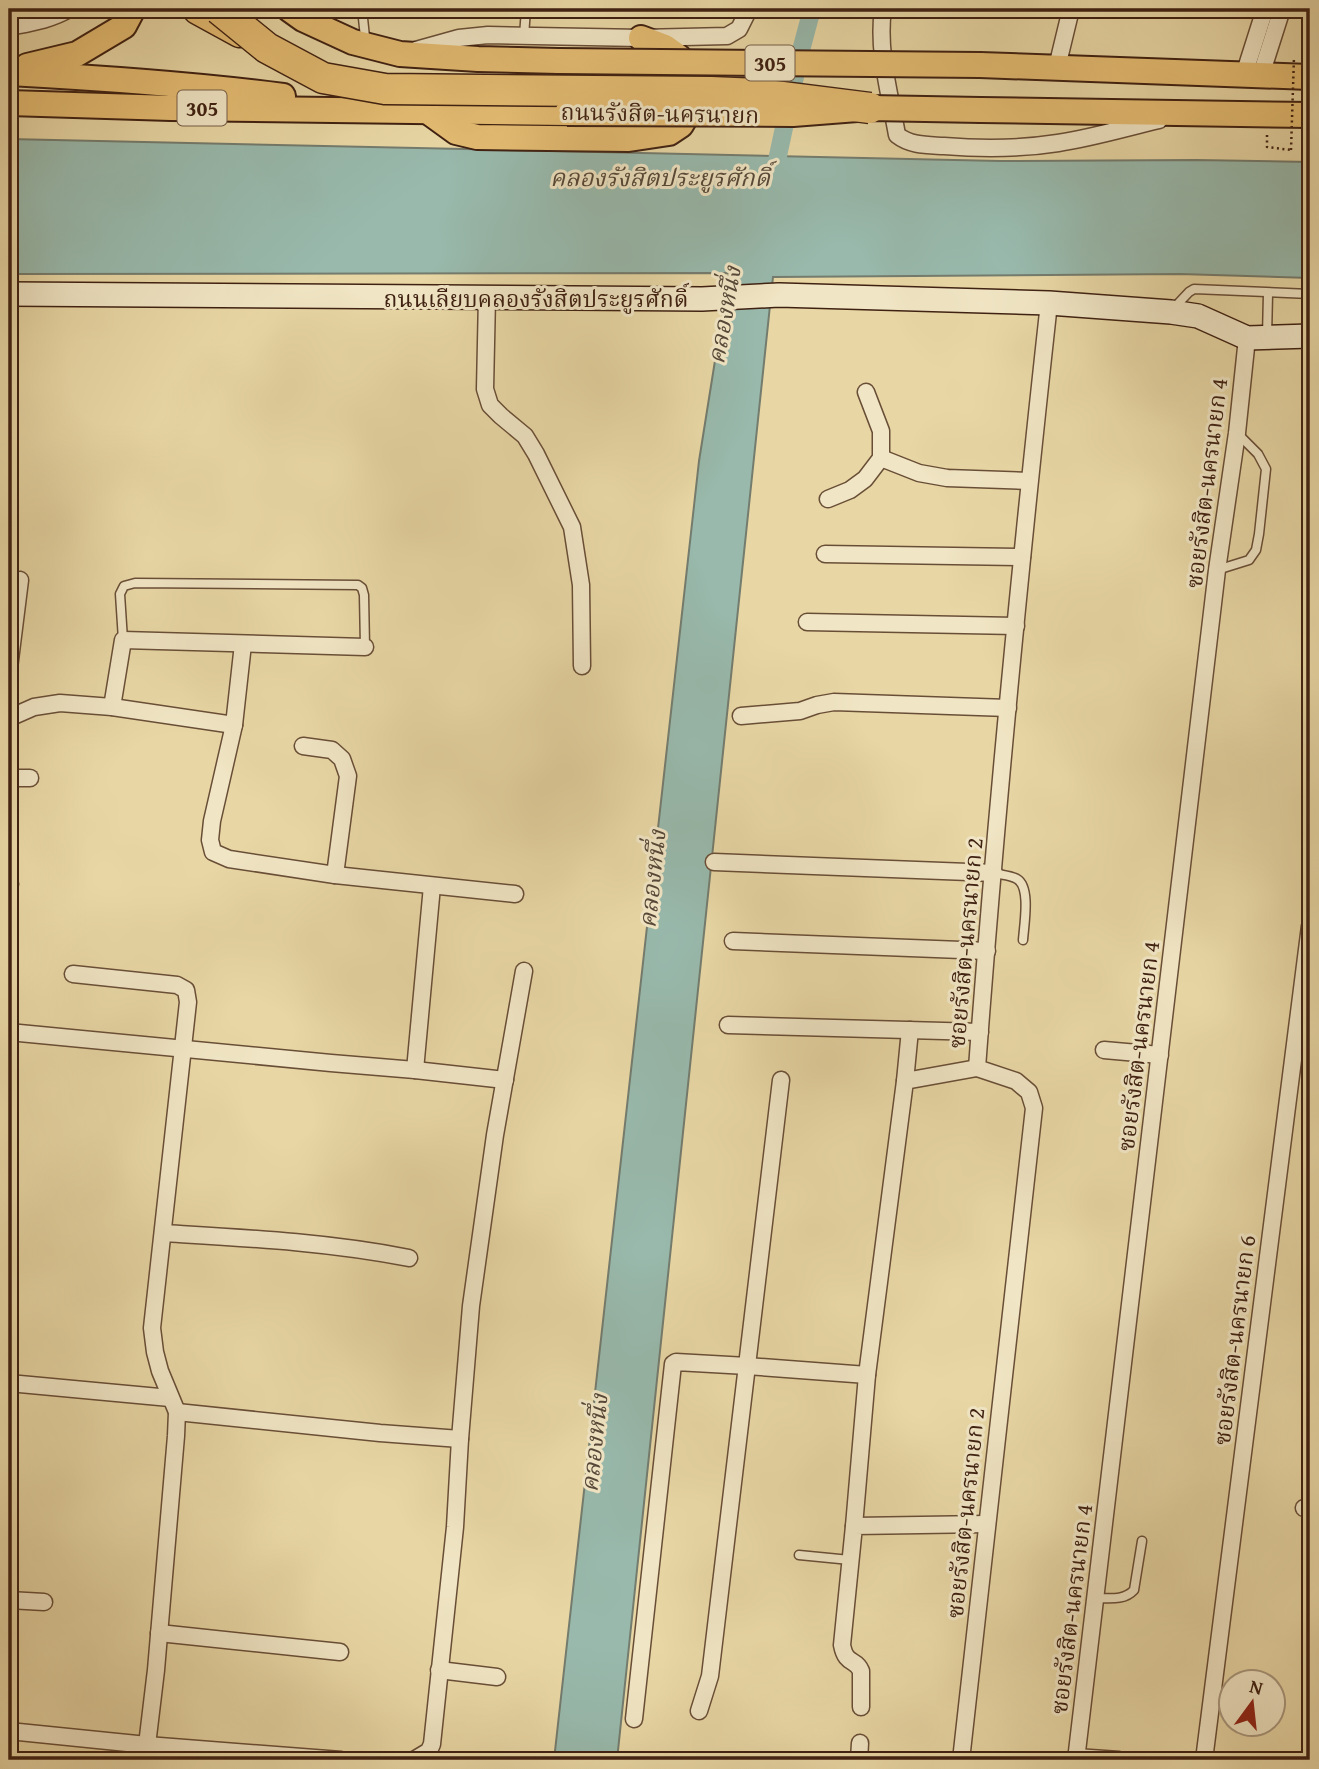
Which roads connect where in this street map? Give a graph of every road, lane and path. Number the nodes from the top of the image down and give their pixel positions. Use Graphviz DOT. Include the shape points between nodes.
graph roads {
  1 [pos="69,9"];
  2 [pos="133,9"];
  3 [pos="198,9"];
  4 [pos="219,9"];
  5 [pos="289,9"];
  6 [pos="362,9"];
  7 [pos="526,9"];
  8 [pos="749,9"];
  9 [pos="883,9"];
  10 [pos="1071,9"];
  11 [pos="1265,9"];
  12 [pos="1282,9"];
  13 [pos="9,27"];
  14 [pos="524,36"];
  15 [pos="641,38"];
  16 [pos="259,42"];
  17 [pos="372,47"];
  18 [pos="400,54"];
  19 [pos="1294,57"];
  20 [pos="1057,67"];
  21 [pos="9,72"];
  22 [pos="1253,75"];
  23 [pos="1310,76"];
  24 [pos="9,103"];
  25 [pos="870,108"];
  26 [pos="395,110"];
  27 [pos="427,111"];
  28 [pos="1192,113"];
  29 [pos="1268,114"];
  30 [pos="1310,115"];
  31 [pos="1268,293"];
  32 [pos="9,294"];
  33 [pos="1310,294"];
  34 [pos="487,297"];
  35 [pos="1049,303"];
  36 [pos="1171,312"];
  37 [pos="1310,336"];
  38 [pos="1257,338"];
  39 [pos="866,391"];
  40 [pos="1237,433"];
  41 [pos="881,458"];
  42 [pos="1029,481"];
  43 [pos="828,499"];
  44 [pos="825,554"];
  45 [pos="1023,557"];
  46 [pos="1217,570"];
  47 [pos="20,580"];
  48 [pos="807,622"];
  49 [pos="1016,626"];
  50 [pos="123,640"];
  51 [pos="243,644"];
  52 [pos="365,647"];
  53 [pos="582,666"];
  54 [pos="9,668"];
  55 [pos="112,707"];
  56 [pos="1008,708"];
  57 [pos="741,716"];
  58 [pos="9,718"];
  59 [pos="234,724"];
  60 [pos="303,746"];
  61 [pos="9,778"];
  62 [pos="30,778"];
  63 [pos="714,862"];
  64 [pos="994,873"];
  65 [pos="335,875"];
  66 [pos="432,886"];
  67 [pos="515,894"];
  68 [pos="1310,926"];
  69 [pos="1023,940"];
  70 [pos="733,941"];
  71 [pos="987,951"];
  72 [pos="524,971"];
  73 [pos="73,974"];
  74 [pos="728,1025"];
  75 [pos="910,1030"];
  76 [pos="9,1032"];
  77 [pos="980,1032"];
  78 [pos="182,1048"];
  79 [pos="1104,1050"];
  80 [pos="1160,1055"];
  81 [pos="977,1068"];
  82 [pos="415,1070"];
  83 [pos="505,1080"];
  84 [pos="781,1080"];
  85 [pos="905,1081"];
  86 [pos="163,1233"];
  87 [pos="409,1258"];
  88 [pos="747,1366"];
  89 [pos="867,1376"];
  90 [pos="9,1383"];
  91 [pos="174,1405"];
  92 [pos="460,1439"];
  93 [pos="987,1524"];
  94 [pos="854,1525"];
  95 [pos="1142,1541"];
  96 [pos="799,1555"];
  97 [pos="850,1560"];
  98 [pos="1095,1598"];
  99 [pos="9,1600"];
  100 [pos="44,1602"];
  101 [pos="159,1633"];
  102 [pos="340,1652"];
  103 [pos="439,1670"];
  104 [pos="497,1677"];
  105 [pos="861,1707"];
  106 [pos="699,1710"];
  107 [pos="634,1719"];
  108 [pos="9,1731"];
  109 [pos="860,1743"];
  110 [pos="148,1745"];
  111 [pos="1076,1758"];
  112 [pos="341,1760"];
  113 [pos="414,1760"];
  114 [pos="859,1760"];
  115 [pos="961,1760"];
  116 [pos="1119,1760"];
  117 [pos="1204,1760"];
  1 -- 13 [label="street"];
  2 -- 21 [label="main road" via="124,26 77,54"];
  3 -- 16 [label="highway, bridge"];
  4 -- 16 [label="highway, bridge"];
  5 -- 17 [label="main road"];
  6 -- 17 [label="lane" via="365,37"];
  7 -- 14 [label="lane"];
  8 -- 15 [label="street" via="739,29 727,36"];
  9 -- 28 [label="street" via="882,46 897,135 904,141 976,149 1025,147"];
  10 -- 20 [label="street"];
  11 -- 22 [label="street"];
  12 -- 22 [label="street"];
  14 -- 15 [label="street"];
  14 -- 18 [label="street" via="459,38"];
  15 -- 27 [label="main road" via="680,58 690,85 688,113 669,133 629,139 477,137 456,132"];
  16 -- 25 [label="highway, bridge" via="323,78 384,89 711,92"];
  17 -- 18 [label="main road"];
  18 -- 20 [label="main road, 305, bridge" via="478,60"];
  19 -- 29 [label="path, bridge" via="1291,150 1266,147"];
  20 -- 22 [label="main road, 305"];
  21 -- 26 [label="main road" via="217,87"];
  22 -- 23 [label="main road, 305"];
  24 -- 26 [label="main road, ถนนรังสิต-นครนายก / 305"];
  25 -- 27 [label="main road, ถนนรังสิต-นครนายก / 305, bridge" via="793,114"];
  25 -- 28 [label="main road, ถนนรังสิต-นครนายก / 305, bridge"];
  26 -- 27 [label="main road, ถนนรังสิต-นครนายก / 305"];
  28 -- 29 [label="main road, ถนนรังสิต-นครนายก / 305"];
  29 -- 30 [label="main road, ถนนรังสิต-นครนายก / 305"];
  31 -- 33 [label="lane"];
  31 -- 36 [label="lane" via="1194,289"];
  31 -- 38 [label="lane"];
  32 -- 34 [label="street, ถนนเลียบคลองรังสิตประยูรศักดิ์"];
  34 -- 35 [label="street, ถนนเลียบคลองรังสิตประยูรศักดิ์" via="779,295"];
  34 -- 53 [label="street" via="485,389 490,405 525,436 572,527 581,585"];
  35 -- 36 [label="street, ถนนเลียบคลองรังสิตประยูรศักดิ์"];
  35 -- 42 [label="street, ซอยรังสิต-นครนายก 2"];
  36 -- 38 [label="street, ถนนเลียบคลองรังสิตประยูรศักดิ์" via="1198,316"];
  37 -- 38 [label="street, ถนนเลียบคลองรังสิตประยูรศักดิ์"];
  38 -- 40 [label="street, ซอยรังสิต-นครนายก 4"];
  39 -- 41 [label="street" via="881,431"];
  40 -- 46 [label="street, ซอยรังสิต-นครนายก 4"];
  40 -- 46 [label="lane" via="1266,468 1259,534 1248,560"];
  41 -- 42 [label="street" via="947,478"];
  41 -- 43 [label="street" via="865,479"];
  42 -- 45 [label="street, ซอยรังสิต-นครนายก 2"];
  44 -- 45 [label="street"];
  45 -- 49 [label="street, ซอยรังสิต-นครนายก 2"];
  46 -- 80 [label="street, ซอยรังสิต-นครนายก 4"];
  47 -- 54 [label="street"];
  48 -- 49 [label="street"];
  49 -- 56 [label="street, ซอยรังสิต-นครนายก 2"];
  50 -- 51 [label="street"];
  50 -- 52 [label="lane" via="120,594 124,586 135,583 358,585 364,595"];
  50 -- 55 [label="street"];
  51 -- 52 [label="street"];
  51 -- 59 [label="street"];
  55 -- 58 [label="street" via="60,703"];
  55 -- 59 [label="street"];
  56 -- 57 [label="street" via="834,702 800,711"];
  56 -- 64 [label="street, ซอยรังสิต-นครนายก 2"];
  59 -- 65 [label="street" via="212,821 213,852 229,859"];
  60 -- 65 [label="street" via="332,750 342,759 348,776"];
  61 -- 62 [label="street"];
  63 -- 64 [label="street"];
  64 -- 69 [label="lane" via="1021,880 1026,890"];
  64 -- 71 [label="street, ซอยรังสิต-นครนายก 2"];
  65 -- 66 [label="street"];
  66 -- 67 [label="street"];
  66 -- 82 [label="street"];
  68 -- 117 [label="street, ซอยรังสิต-นครนายก 6"];
  70 -- 71 [label="street"];
  71 -- 77 [label="street, ซอยรังสิต-นครนายก 2"];
  72 -- 83 [label="street"];
  73 -- 78 [label="street" via="177,985 186,990"];
  74 -- 75 [label="street"];
  75 -- 77 [label="street"];
  75 -- 85 [label="street"];
  76 -- 78 [label="street"];
  77 -- 81 [label="street, ซอยรังสิต-นครนายก 2"];
  78 -- 82 [label="street"];
  78 -- 86 [label="street"];
  79 -- 80 [label="street"];
  80 -- 98 [label="street, ซอยรังสิต-นครนายก 4"];
  81 -- 85 [label="street"];
  81 -- 93 [label="street, ซอยรังสิต-นครนายก 2" via="1016,1082 1029,1092 1034,1108"];
  82 -- 83 [label="street"];
  83 -- 92 [label="street" via="471,1306"];
  84 -- 88 [label="street"];
  85 -- 89 [label="street"];
  86 -- 87 [label="street" via="311,1244"];
  86 -- 91 [label="street" via="152,1328 157,1361"];
  88 -- 89 [label="street"];
  88 -- 106 [label="street" via="710,1676"];
  88 -- 107 [label="street" via="676,1362 671,1366"];
  89 -- 94 [label="street"];
  90 -- 91 [label="street"];
  91 -- 92 [label="street"];
  91 -- 101 [label="street" via="176,1436"];
  92 -- 103 [label="street"];
  93 -- 94 [label="street"];
  93 -- 115 [label="street, ซอยรังสิต-นครนายก 2"];
  94 -- 97 [label="street"];
  95 -- 98 [label="lane" via="1134,1590 1124,1598"];
  96 -- 97 [label="lane"];
  97 -- 105 [label="street" via="842,1645 848,1660 861,1671"];
  98 -- 111 [label="street, ซอยรังสิต-นครนายก 4"];
  99 -- 100 [label="street"];
  101 -- 102 [label="street"];
  101 -- 110 [label="street"];
  103 -- 104 [label="street"];
  103 -- 113 [label="street" via="432,1744"];
  108 -- 110 [label="street"];
  109 -- 114 [label="street"];
  110 -- 112 [label="street"];
  111 -- 116 [label="street"];
}
